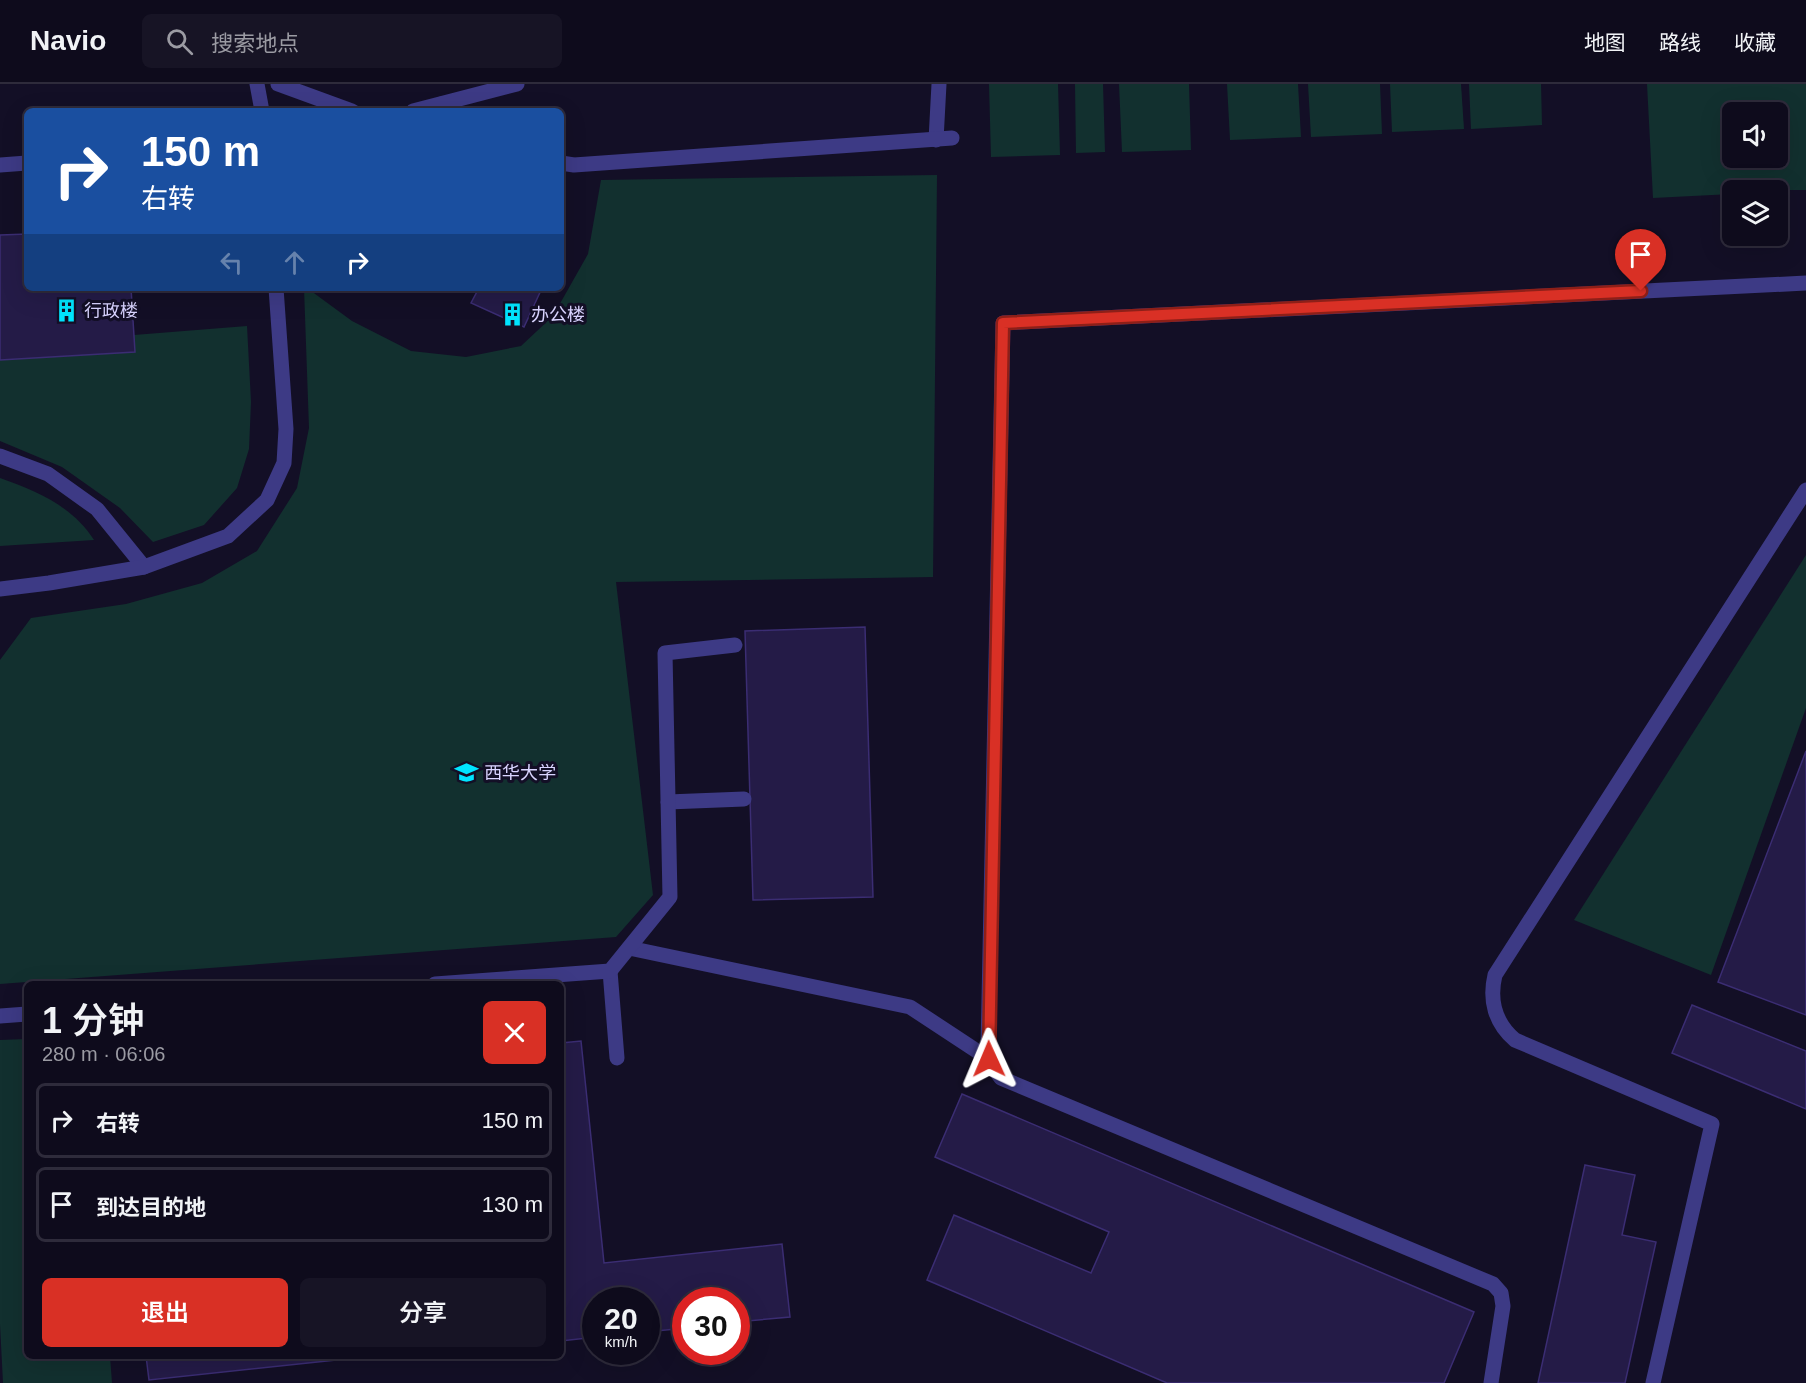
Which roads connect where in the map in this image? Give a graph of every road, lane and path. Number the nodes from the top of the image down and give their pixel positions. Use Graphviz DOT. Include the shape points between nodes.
graph roads {
  1 [pos="257,84"];
  2 [pos="278,84"];
  3 [pos="517,84"];
  4 [pos="939,84"];
  5 [pos="448,107"];
  6 [pos="261,108"];
  7 [pos="344,108"];
  8 [pos="24,163"];
  9 [pos="564,163"];
  10 [pos="0,165"];
  11 [pos="1806,283"];
  12 [pos="276,291"];
  13 [pos="0,456"];
  14 [pos="1806,490"];
  15 [pos="144,567"];
  16 [pos="0,589"];
  17 [pos="735,645"];
  18 [pos="744,799"];
  19 [pos="668,802"];
  20 [pos="628,948"];
  21 [pos="610,971"];
  22 [pos="475,981"];
  23 [pos="24,1014"];
  24 [pos="0,1017"];
  25 [pos="617,1058"];
  26 [pos="989,1059"];
  27 [pos="1491,1383"];
  28 [pos="1653,1383"];
  1 -- 6 [label="street"];
  2 -- 7 [label="street"];
  3 -- 5 [label="street"];
  4 -- 9 [label="street" via="944,139"];
  8 -- 10 [label="street"];
  11 -- 26 [label="street" via="1003,323"];
  12 -- 15 [label="street" via="286,429 284,464 267,500 228,537"];
  13 -- 15 [label="street" via="48,474 97,509"];
  14 -- 28 [label="street" via="1495,975 1492,986 1497,1017 1515,1040 1712,1124"];
  15 -- 16 [label="street"];
  17 -- 19 [label="street" via="665,653"];
  18 -- 19 [label="street"];
  19 -- 20 [label="street" via="670,897"];
  20 -- 21 [label="street"];
  20 -- 26 [label="street" via="910,1007"];
  21 -- 22 [label="street"];
  21 -- 25 [label="street"];
  23 -- 24 [label="street"];
  26 -- 27 [label="street" via="1001,1078 1493,1284 1501,1293 1503,1306"];
}
